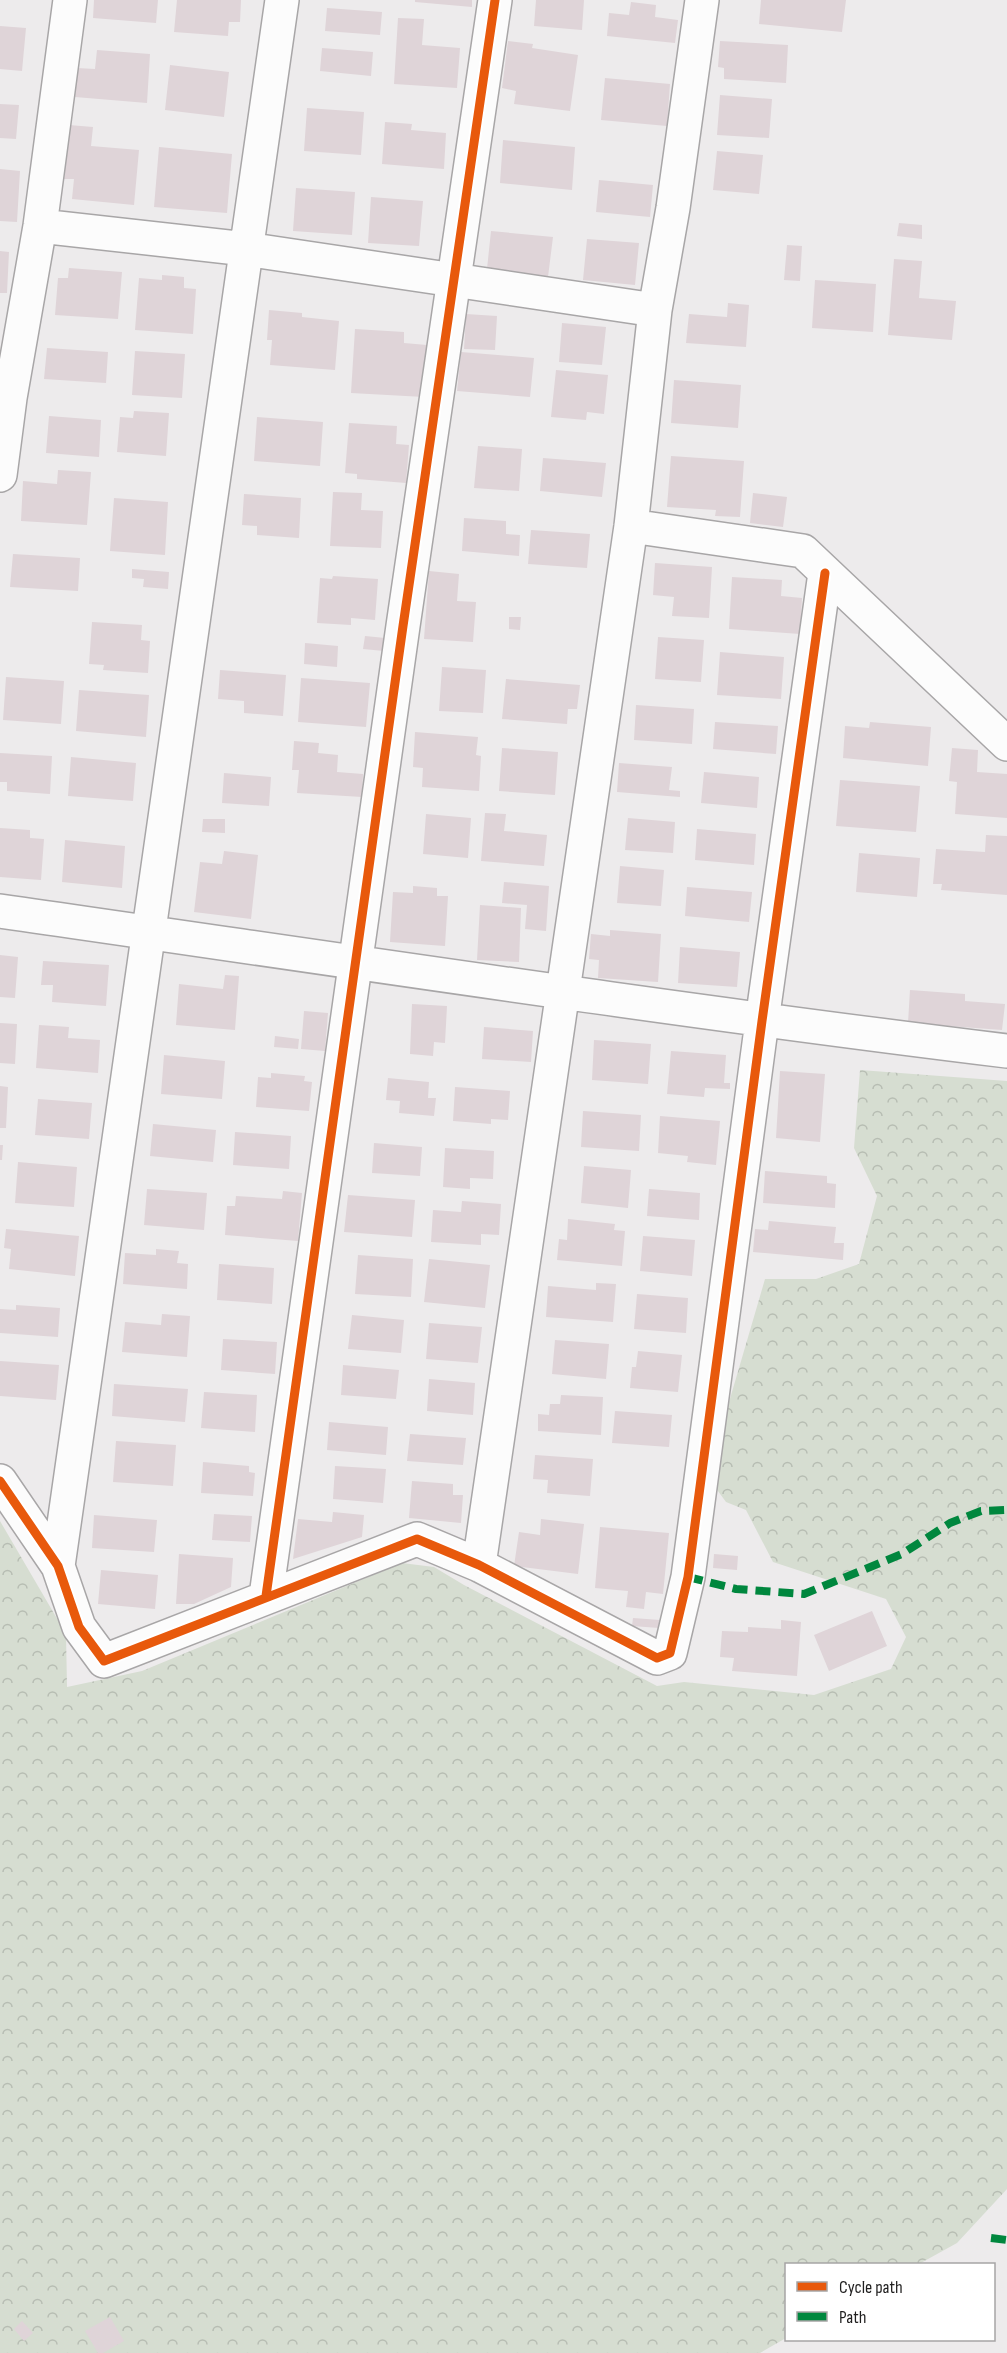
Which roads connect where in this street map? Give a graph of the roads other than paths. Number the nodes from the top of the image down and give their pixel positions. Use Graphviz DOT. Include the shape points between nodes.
graph roads {
  1 [pos="70,0"];
  2 [pos="282,0"];
  3 [pos="495,0"];
  4 [pos="702,0"];
  5 [pos="40,226"];
  6 [pos="246,249"];
  7 [pos="454,280"];
  8 [pos="655,310"];
  9 [pos="5,398"];
  10 [pos="0,475"];
  11 [pos="631,525"];
  12 [pos="825,573"];
  13 [pos="1007,744"];
  14 [pos="0,911"];
  15 [pos="150,932"];
  16 [pos="357,961"];
  17 [pos="564,994"];
  18 [pos="762,1021"];
  19 [pos="1007,1051"];
  20 [pos="0,1481"];
  21 [pos="478,1565"];
  22 [pos="58,1566"];
  23 [pos="266,1596"];
  1 -- 5 [label="street"];
  2 -- 6 [label="street"];
  3 -- 7 [label="street"];
  4 -- 8 [label="street"];
  5 -- 6 [label="street"];
  5 -- 9 [label="street"];
  6 -- 7 [label="street"];
  6 -- 15 [label="street"];
  7 -- 8 [label="street"];
  7 -- 16 [label="street"];
  8 -- 11 [label="street"];
  9 -- 10 [label="street"];
  11 -- 12 [label="street" via="803,551"];
  11 -- 17 [label="street"];
  12 -- 13 [label="street"];
  12 -- 18 [label="street"];
  14 -- 15 [label="street"];
  15 -- 16 [label="street"];
  15 -- 22 [label="street"];
  16 -- 17 [label="street"];
  16 -- 23 [label="street"];
  17 -- 18 [label="street"];
  17 -- 21 [label="street"];
  18 -- 19 [label="street"];
  18 -- 21 [label="street" via="688,1577 670,1653 657,1659"];
  20 -- 22 [label="street"];
  21 -- 23 [label="street" via="417,1539"];
  22 -- 23 [label="street" via="79,1627 104,1661"];
}
